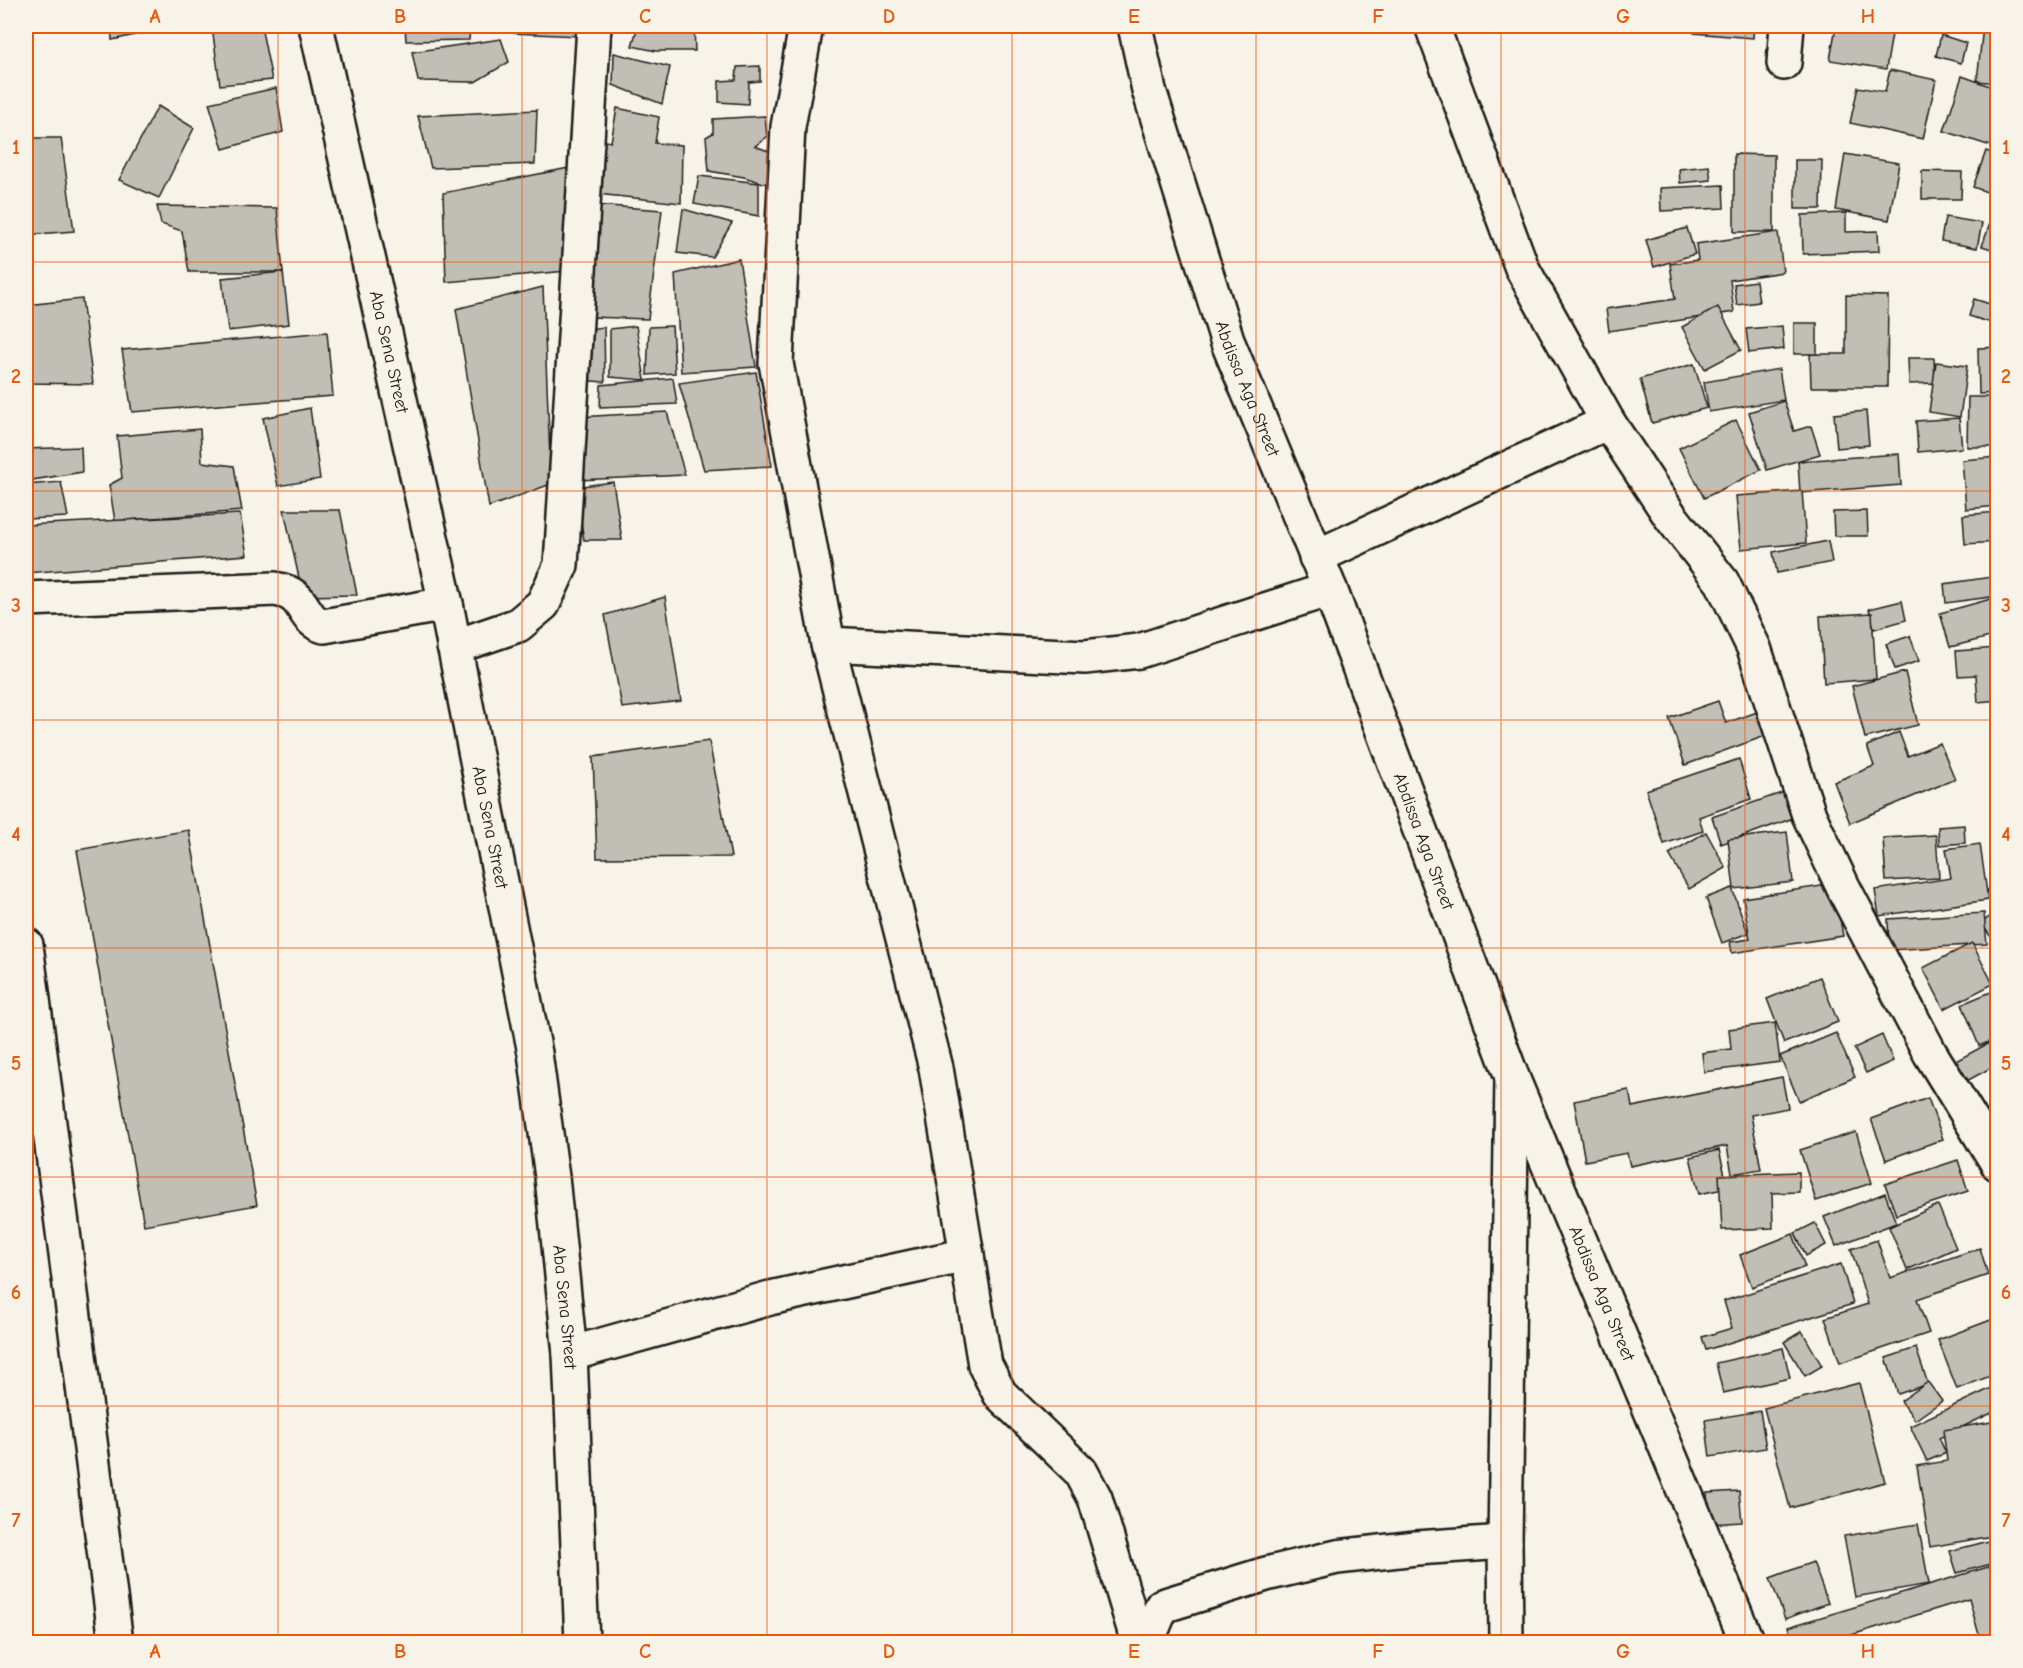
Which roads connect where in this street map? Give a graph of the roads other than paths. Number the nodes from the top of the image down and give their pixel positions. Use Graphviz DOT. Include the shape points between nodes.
graph roads {
  1 [pos="316,26"];
  2 [pos="594,26"];
  3 [pos="807,26"];
  4 [pos="1135,26"];
  5 [pos="1432,26"];
  6 [pos="1787,26"];
  7 [pos="1784,63"];
  8 [pos="1608,422"];
  9 [pos="1316,557"];
  10 [pos="1330,589"];
  11 [pos="26,599"];
  12 [pos="446,604"];
  13 [pos="828,644"];
  14 [pos="454,647"];
  15 [pos="26,945"];
  16 [pos="1512,1077"];
  17 [pos="1998,1164"];
  18 [pos="967,1255"];
  19 [pos="570,1354"];
  20 [pos="1505,1542"];
  21 [pos="116,1642"];
  22 [pos="582,1642"];
  23 [pos="1138,1642"];
  24 [pos="1147,1642"];
  25 [pos="1506,1642"];
  26 [pos="1747,1642"];
  1 -- 12 [label="main road, Aba Sena Street"];
  2 -- 14 [label="main road" via="561,565 543,604 518,625"];
  3 -- 13 [label="main road" via="788,127 776,363"];
  4 -- 9 [label="main road, Abdissa Aga Street" via="1149,90 1228,343"];
  5 -- 8 [label="main road" via="1522,268"];
  6 -- 7 [label="main road"];
  8 -- 9 [label="main road"];
  8 -- 17 [label="main road" via="1671,517 1722,582 1754,648 1809,815 1824,847 1930,1053"];
  9 -- 10 [label="main road, Abdissa Aga Street"];
  10 -- 13 [label="main road" via="1138,651 1085,657"];
  10 -- 16 [label="main road, Abdissa Aga Street"];
  11 -- 12 [label="main road" via="275,589 288,591 299,599 316,624 324,626"];
  12 -- 14 [label="main road, Aba Sena Street"];
  13 -- 18 [label="main road" via="936,1068"];
  14 -- 19 [label="main road, Aba Sena Street" via="535,1053"];
  15 -- 21 [label="main road"];
  16 -- 20 [label="main road"];
  16 -- 26 [label="main road, Abdissa Aga Street"];
  18 -- 19 [label="main road" via="770,1298"];
  18 -- 23 [label="main road" via="985,1365 1000,1394 1081,1472 1095,1498"];
  19 -- 22 [label="main road, Aba Sena Street"];
  20 -- 24 [label="main road" via="1337,1557 1266,1574 1162,1606"];
  20 -- 25 [label="main road"];
}
